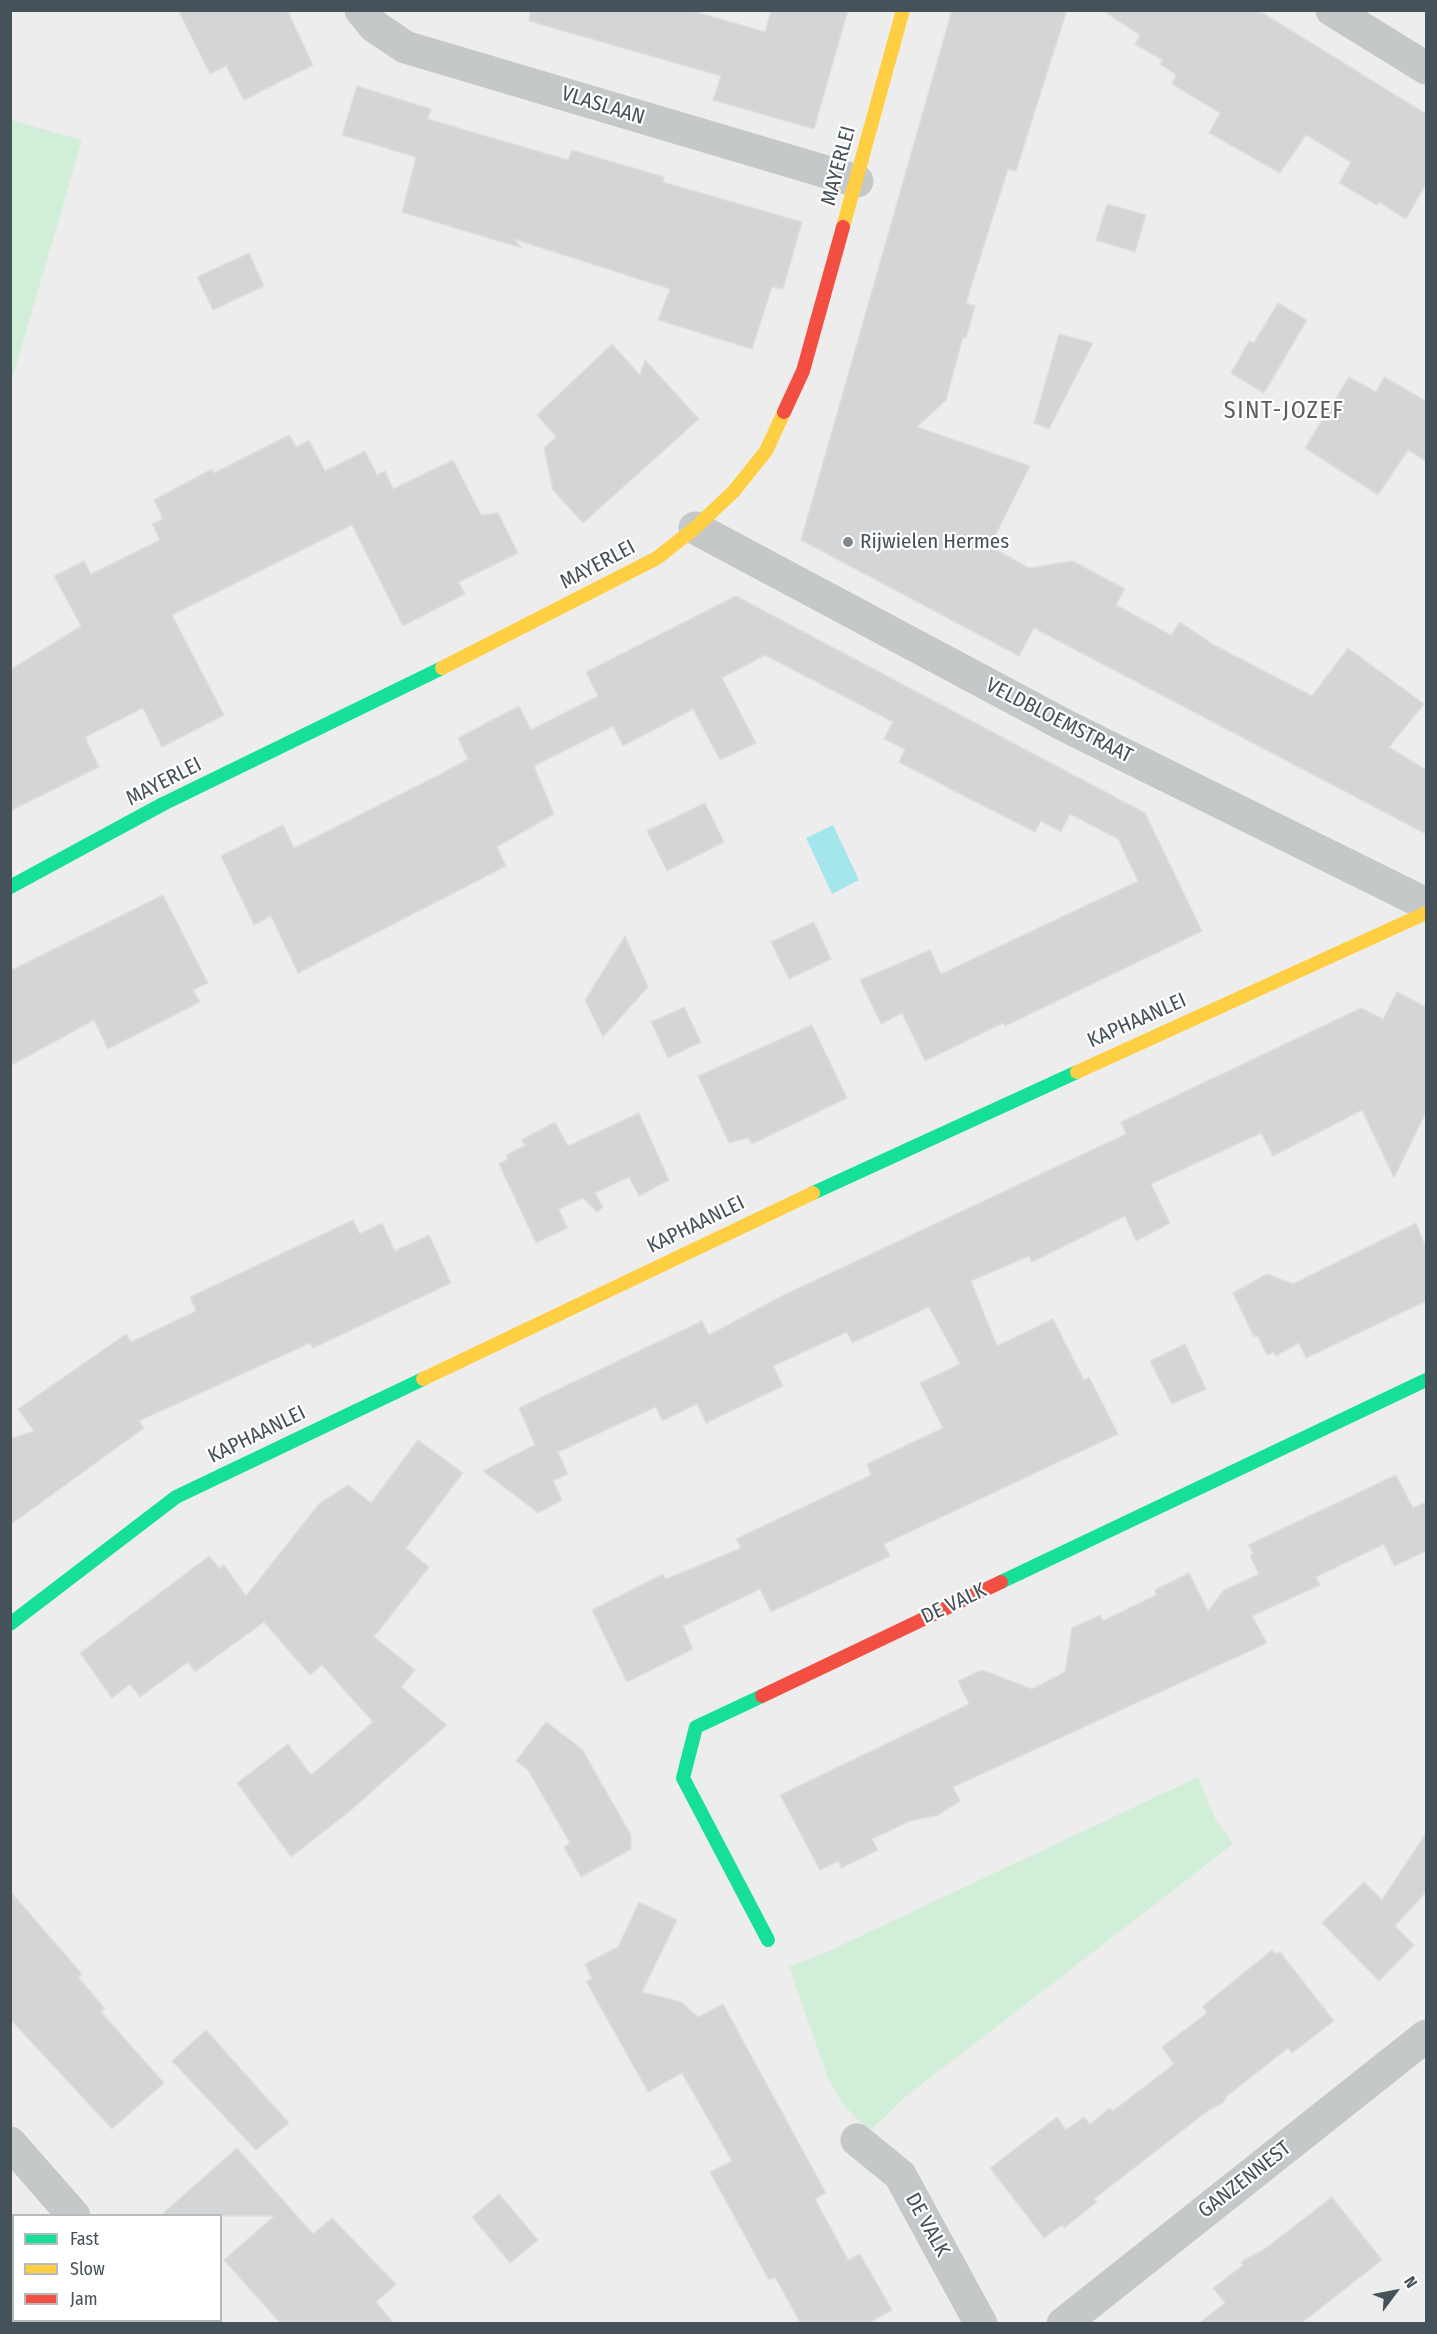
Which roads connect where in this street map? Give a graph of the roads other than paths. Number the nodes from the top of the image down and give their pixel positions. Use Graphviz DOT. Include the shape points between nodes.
graph roads {
  1 [pos="361,10"];
  2 [pos="903,10"];
  3 [pos="1332,10"];
  4 [pos="1426,68"];
  5 [pos="857,181"];
  6 [pos="695,528"];
  7 [pos="10,887"];
  8 [pos="1426,904"];
  9 [pos="1426,913"];
  10 [pos="1426,1380"];
  11 [pos="10,1624"];
  12 [pos="768,1940"];
  13 [pos="1426,2036"];
  14 [pos="857,2140"];
  15 [pos="10,2143"];
  16 [pos="72,2214"];
  17 [pos="981,2324"];
  18 [pos="1063,2324"];
  1 -- 5 [label="street, VLASLAAN" via="374,26 405,47"];
  2 -- 5 [label="street, MAYERLEI"];
  3 -- 4 [label="street"];
  5 -- 6 [label="street, MAYERLEI" via="803,371 766,451 734,491"];
  6 -- 7 [label="street, MAYERLEI" via="657,558 526,627 163,804"];
  6 -- 8 [label="street, VELDBLOEMSTRAAT" via="1066,726"];
  9 -- 11 [label="street, KAPHAANLEI" via="817,1191 176,1497"];
  10 -- 12 [label="street, DE VALK" via="696,1726 682,1778"];
  13 -- 18 [label="street, GANZENNEST"];
  14 -- 17 [label="street, DE VALK" via="900,2175"];
  15 -- 16 [label="street"];
}
